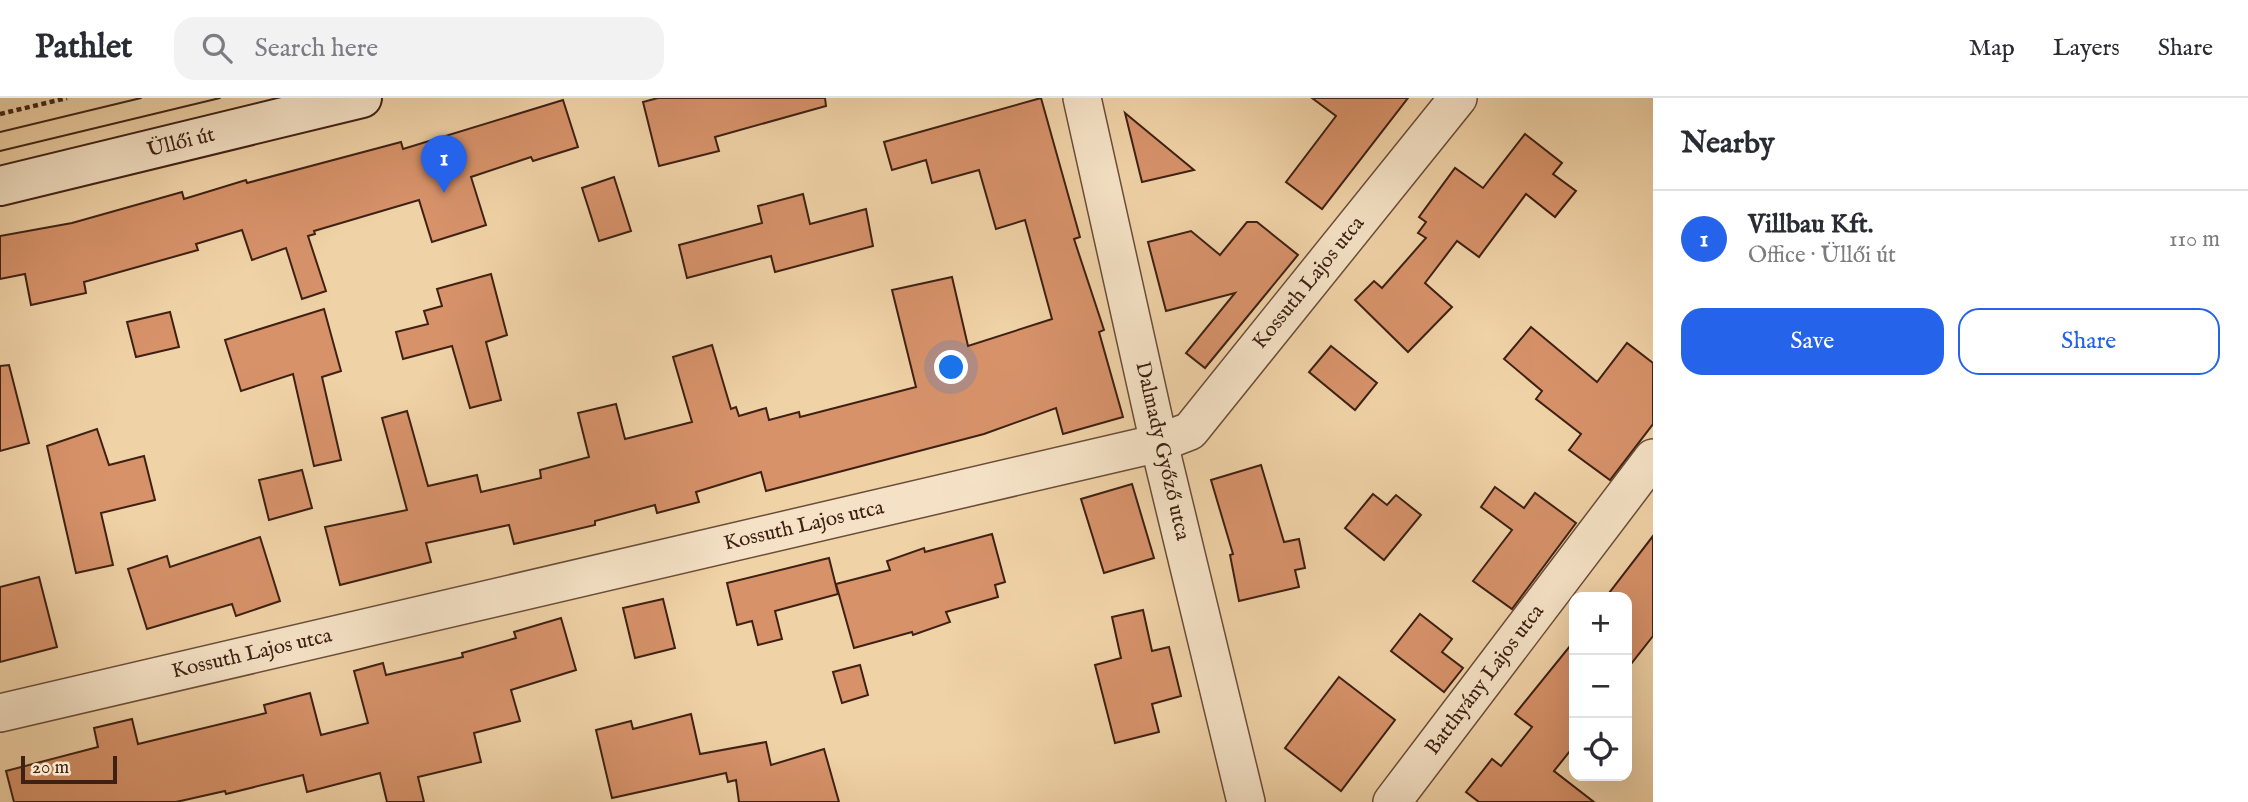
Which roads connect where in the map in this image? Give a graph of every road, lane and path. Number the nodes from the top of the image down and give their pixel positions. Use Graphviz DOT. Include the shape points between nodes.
graph roads {
  1 [pos="67,98"];
  2 [pos="362,98"];
  3 [pos="1082,98"];
  4 [pos="1458,98"];
  5 [pos="0,114"];
  6 [pos="0,187"];
  7 [pos="1159,443"];
  8 [pos="1653,458"];
  9 [pos="0,713"];
  10 [pos="1246,802"];
  11 [pos="1392,802"];
  1 -- 5 [label="path"];
  2 -- 6 [label="main road, Üllői út"];
  3 -- 7 [label="street, Dalmady Győző utca"];
  4 -- 7 [label="street, Kossuth Lajos utca" via="1190,431"];
  7 -- 9 [label="street, Kossuth Lajos utca"];
  7 -- 10 [label="street, Dalmady Győző utca"];
  8 -- 11 [label="street, Batthyány Lajos utca"];
}
